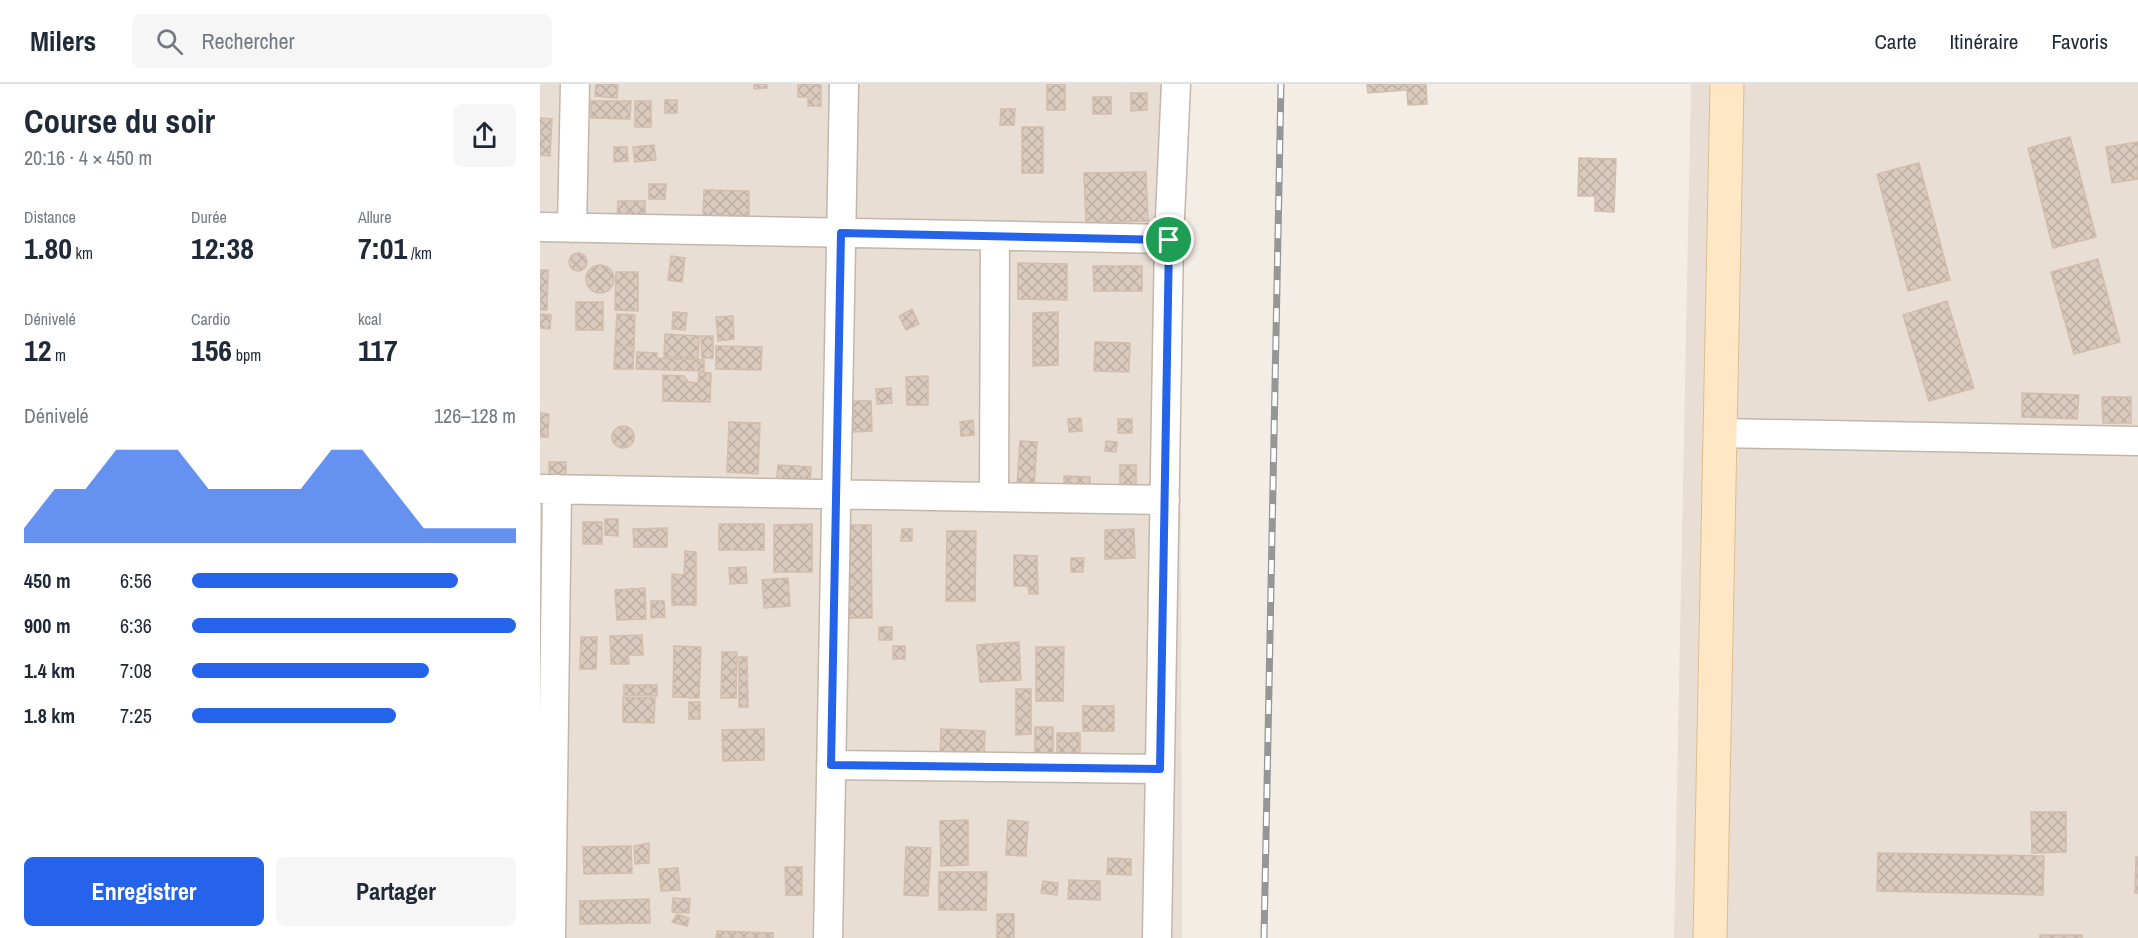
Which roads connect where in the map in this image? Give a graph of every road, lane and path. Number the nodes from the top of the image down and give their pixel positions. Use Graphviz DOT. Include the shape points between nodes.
graph roads {
  1 [pos="575,84"];
  2 [pos="844,84"];
  3 [pos="1176,84"];
  4 [pos="1727,84"];
  5 [pos="540,227"];
  6 [pos="572,228"];
  7 [pos="841,233"];
  8 [pos="995,236"];
  9 [pos="1169,240"];
  10 [pos="1720,433"];
  11 [pos="2138,441"];
  12 [pos="549,489"];
  13 [pos="837,494"];
  14 [pos="994,496"];
  15 [pos="1165,500"];
  16 [pos="831,765"];
  17 [pos="1160,769"];
  18 [pos="551,938"];
  19 [pos="828,938"];
  20 [pos="1157,938"];
  21 [pos="1710,938"];
  1 -- 6 [label="street"];
  2 -- 7 [label="street"];
  3 -- 9 [label="street"];
  4 -- 10 [label="main road"];
  5 -- 6 [label="street"];
  6 -- 7 [label="street"];
  7 -- 8 [label="street"];
  7 -- 13 [label="street"];
  8 -- 9 [label="street"];
  8 -- 14 [label="street"];
  9 -- 15 [label="street"];
  10 -- 11 [label="street"];
  10 -- 21 [label="main road"];
  12 -- 13 [label="street"];
  12 -- 18 [label="street"];
  13 -- 14 [label="street"];
  13 -- 16 [label="street"];
  14 -- 15 [label="street"];
  15 -- 17 [label="street"];
  16 -- 17 [label="street"];
  16 -- 19 [label="street"];
  17 -- 20 [label="street"];
}
